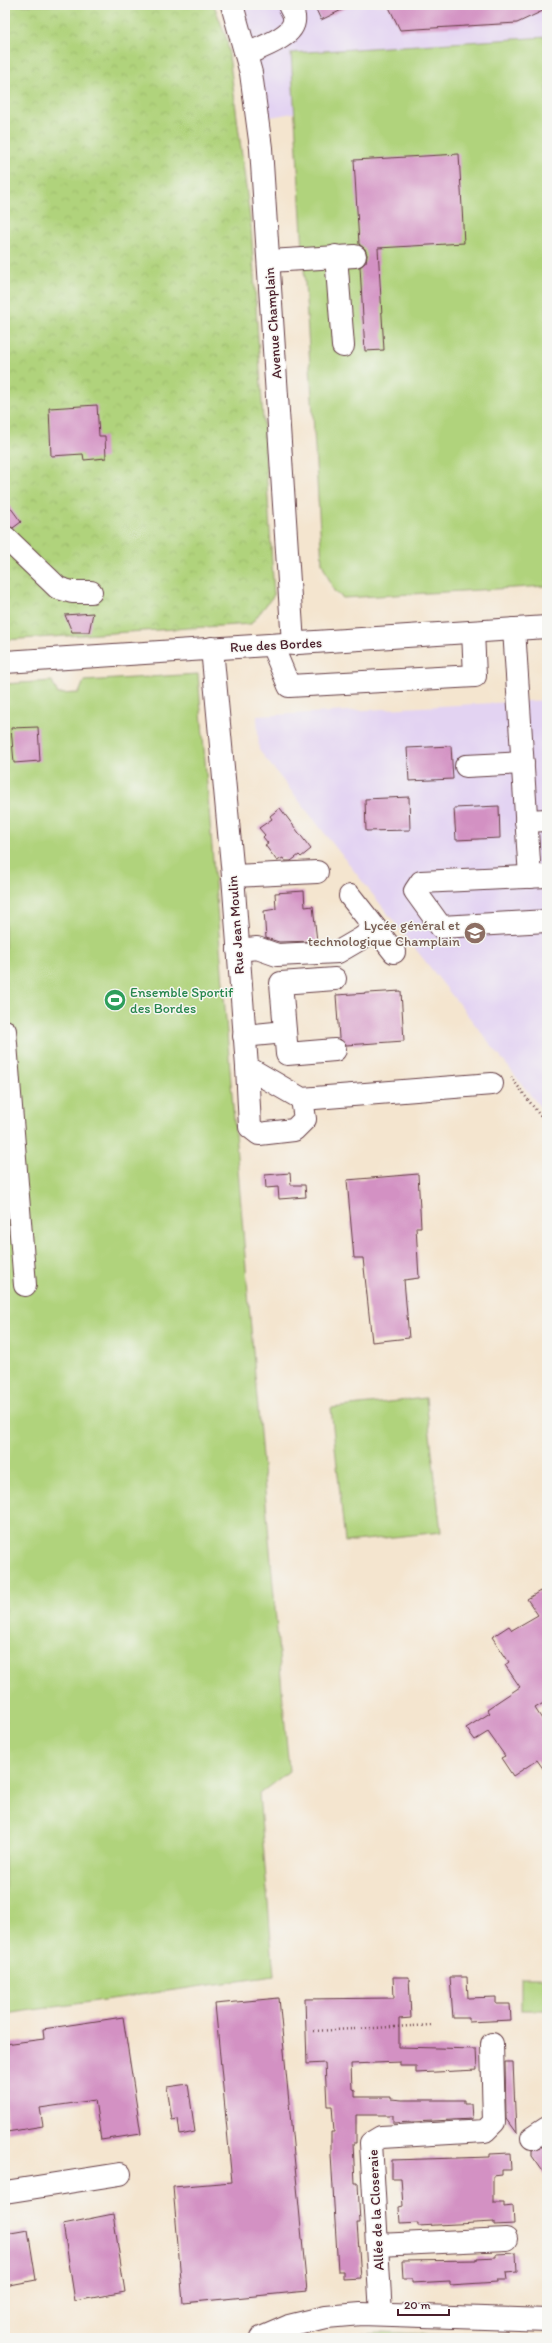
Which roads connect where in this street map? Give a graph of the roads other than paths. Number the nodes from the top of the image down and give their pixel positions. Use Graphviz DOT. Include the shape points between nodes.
graph roads {
  1 [pos="232,5"];
  2 [pos="289,5"];
  3 [pos="246,54"];
  4 [pos="268,261"];
  5 [pos="343,346"];
  6 [pos="5,537"];
  7 [pos="91,592"];
  8 [pos="547,628"];
  9 [pos="514,629"];
  10 [pos="473,632"];
  11 [pos="283,644"];
  12 [pos="212,648"];
  13 [pos="5,662"];
  14 [pos="523,763"];
  15 [pos="466,766"];
  16 [pos="537,820"];
  17 [pos="317,872"];
  18 [pos="233,876"];
  19 [pos="539,877"];
  20 [pos="350,896"];
  21 [pos="547,921"];
  22 [pos="375,928"];
  23 [pos="238,950"];
  24 [pos="394,952"];
  25 [pos="335,979"];
  26 [pos="5,1031"];
  27 [pos="285,1032"];
  28 [pos="244,1036"];
  29 [pos="334,1050"];
  30 [pos="247,1067"];
  31 [pos="492,1084"];
  32 [pos="302,1099"];
  33 [pos="25,1285"];
  34 [pos="492,2044"];
  35 [pos="120,2174"];
  36 [pos="5,2192"];
  37 [pos="506,2239"];
  38 [pos="378,2245"];
  39 [pos="381,2314"];
  40 [pos="547,2320"];
  41 [pos="261,2338"];
  1 -- 3 [label="street, Avenue Champlain"];
  2 -- 3 [label="street" via="294,17 292,27 284,36"];
  3 -- 4 [label="street, Avenue Champlain" via="262,148"];
  4 -- 5 [label="street" via="346,256"];
  4 -- 11 [label="street, Avenue Champlain"];
  6 -- 7 [label="street" via="58,588 72,592"];
  8 -- 9 [label="street, Rue des Bordes"];
  9 -- 10 [label="street, Rue des Bordes"];
  9 -- 14 [label="street"];
  10 -- 11 [label="street, Rue des Bordes"];
  10 -- 11 [label="street, Avenue Champlain" via="475,676 289,686"];
  11 -- 12 [label="street, Rue des Bordes"];
  12 -- 13 [label="street, Rue des Bordes"];
  12 -- 18 [label="street, Rue Jean Moulin"];
  14 -- 15 [label="street"];
  14 -- 16 [label="street"];
  16 -- 19 [label="street"];
  17 -- 18 [label="street"];
  18 -- 23 [label="street, Rue Jean Moulin"];
  19 -- 21 [label="street" via="421,882 415,891 441,927"];
  20 -- 22 [label="street"];
  22 -- 23 [label="street" via="338,952 277,955 257,948"];
  22 -- 24 [label="street"];
  23 -- 28 [label="street, Rue Jean Moulin"];
  25 -- 27 [label="street" via="281,983"];
  26 -- 33 [label="street"];
  27 -- 28 [label="street"];
  27 -- 29 [label="street" via="287,1054"];
  28 -- 30 [label="street, Rue Jean Moulin"];
  30 -- 32 [label="street"];
  30 -- 32 [label="street, Rue Jean Moulin" via="250,1127 259,1134 294,1130 305,1119"];
  31 -- 32 [label="street"];
  34 -- 38 [label="street, Allée de la Closeraie" via="494,2122 485,2131 382,2137 371,2143"];
  35 -- 36 [label="street"];
  37 -- 38 [label="street"];
  38 -- 39 [label="street, Allée de la Closeraie"];
  39 -- 40 [label="street"];
  39 -- 41 [label="street" via="326,2317 289,2326"];
}
